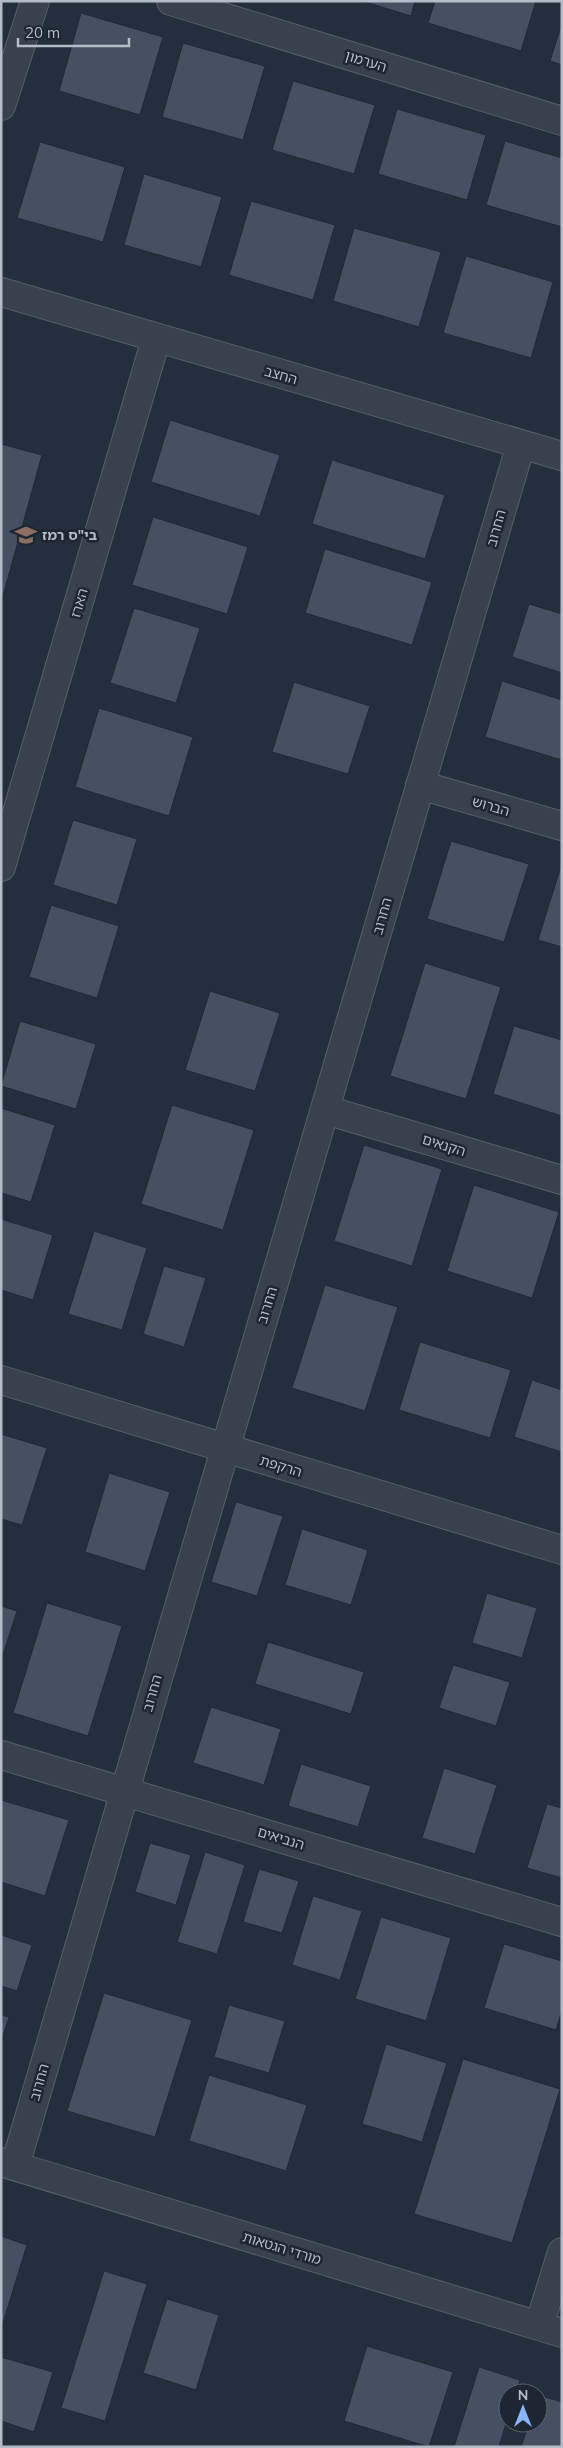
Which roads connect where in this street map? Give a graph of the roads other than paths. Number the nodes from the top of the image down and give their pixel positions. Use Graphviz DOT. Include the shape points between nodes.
graph roads {
  1 [pos="35,1"];
  2 [pos="171,1"];
  3 [pos="1,106"];
  4 [pos="562,121"];
  5 [pos="1,292"];
  6 [pos="156,339"];
  7 [pos="521,444"];
  8 [pos="562,456"];
  9 [pos="420,785"];
  10 [pos="562,826"];
  11 [pos="1,867"];
  12 [pos="326,1110"];
  13 [pos="562,1180"];
  14 [pos="1,1380"];
  15 [pos="223,1448"];
  16 [pos="562,1550"];
  17 [pos="1,1755"];
  18 [pos="124,1791"];
  19 [pos="562,1922"];
  20 [pos="8,2164"];
  21 [pos="562,2252"];
  22 [pos="550,2330"];
  1 -- 3 [label="street"];
  2 -- 4 [label="street, הערמון"];
  5 -- 6 [label="street, החצב"];
  6 -- 7 [label="street, החצב"];
  6 -- 11 [label="street, הארז"];
  7 -- 8 [label="street, החצב"];
  7 -- 9 [label="street, החרוב"];
  9 -- 10 [label="street, הברוש"];
  9 -- 12 [label="street, החרוב"];
  12 -- 13 [label="street, הקנאים"];
  12 -- 15 [label="street, החרוב"];
  14 -- 15 [label="street, הרקפת"];
  15 -- 16 [label="street, הרקפת"];
  15 -- 18 [label="street, החרוב"];
  17 -- 18 [label="street, הנביאים"];
  18 -- 19 [label="street, הנביאים"];
  18 -- 20 [label="street, החרוב"];
  20 -- 22 [label="street, מורדי הגטאות"];
  21 -- 22 [label="street"];
}
